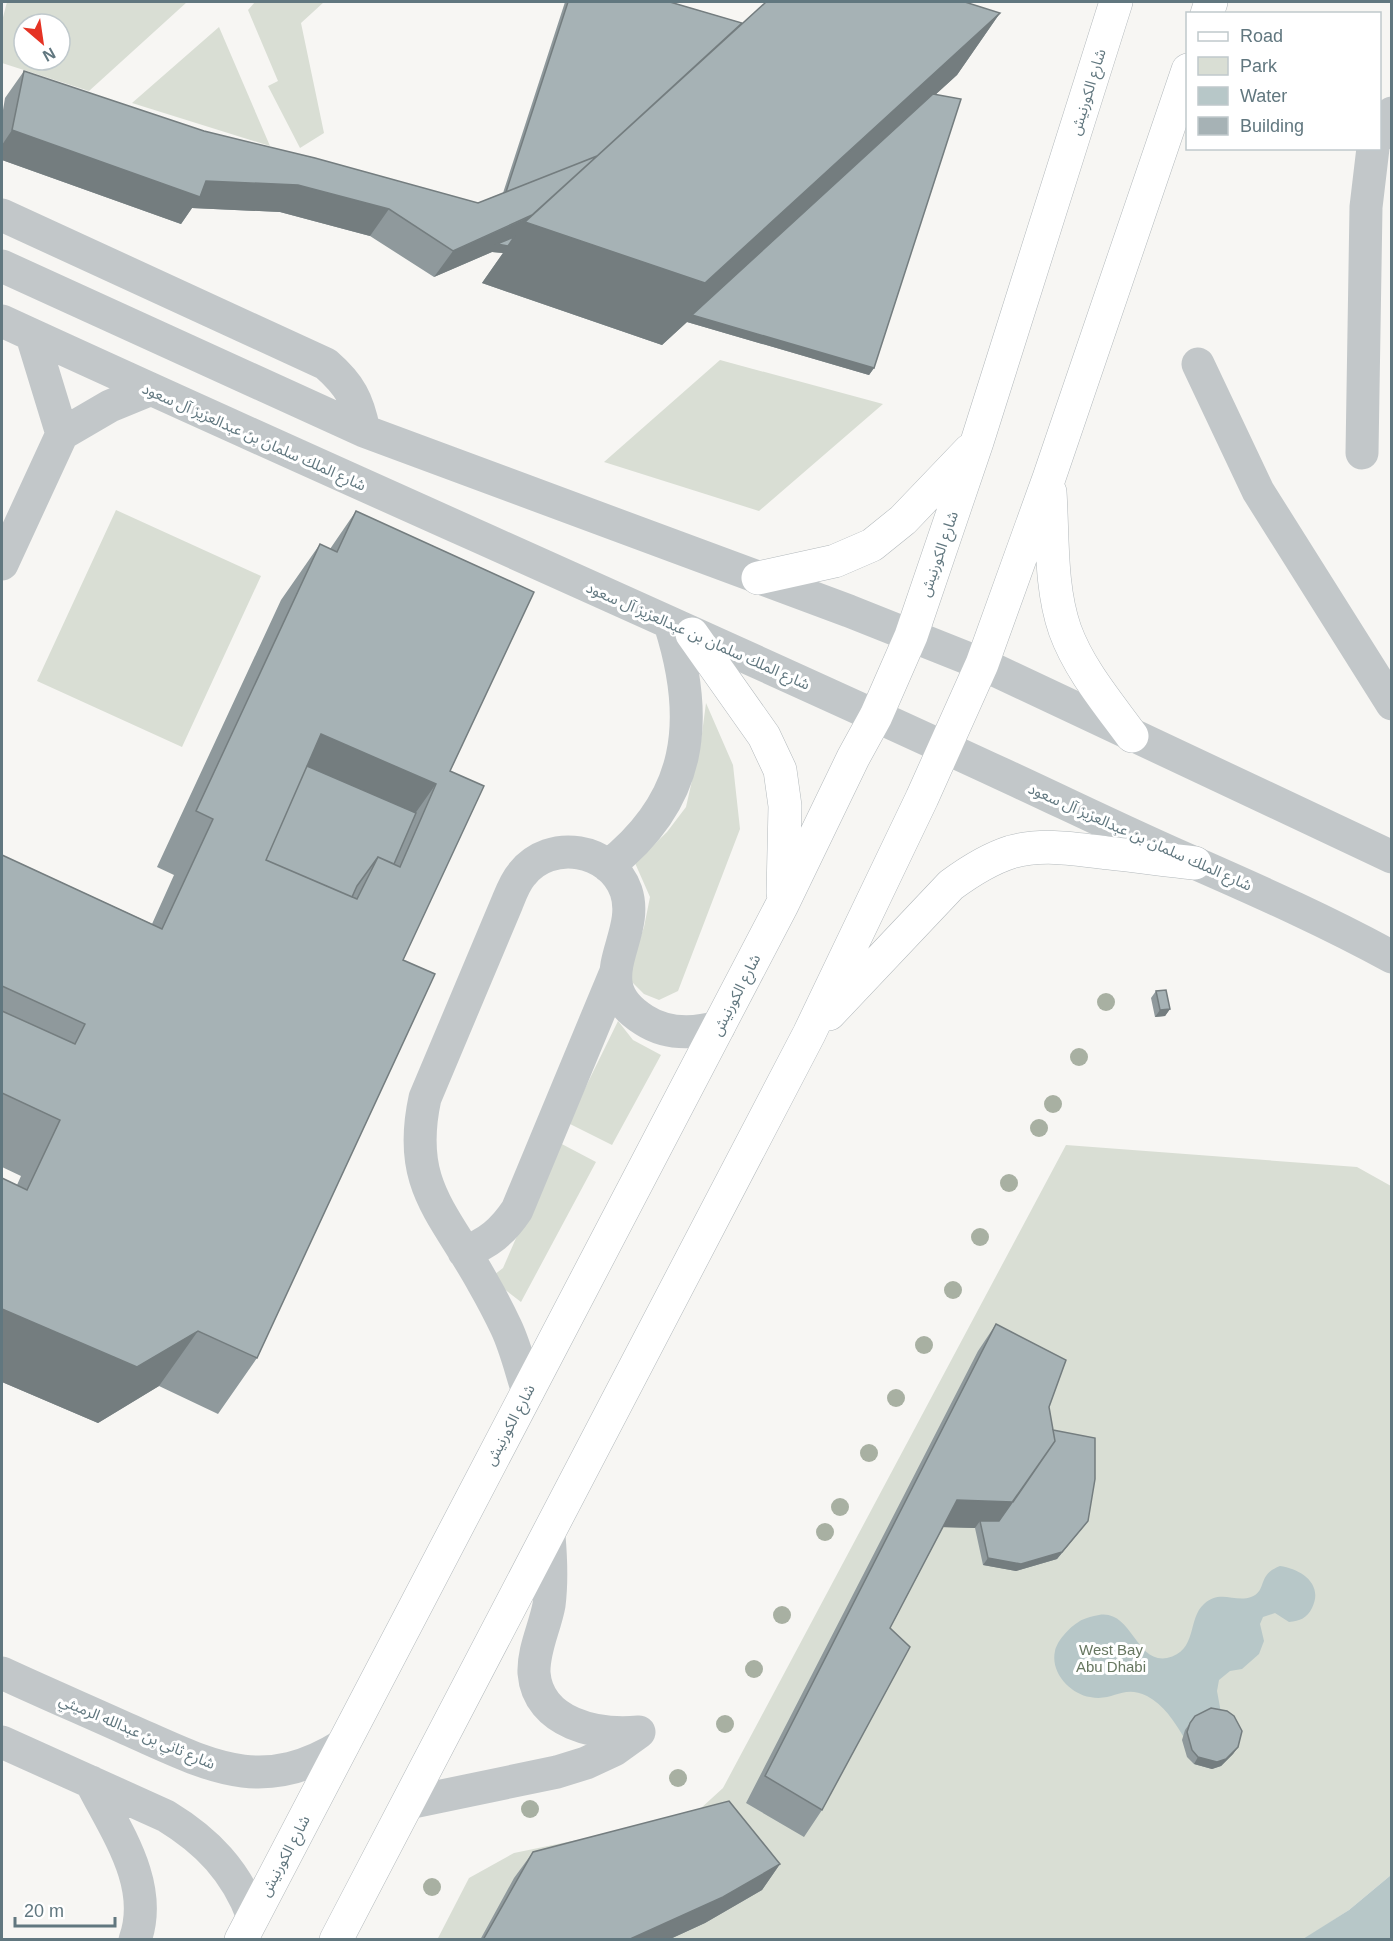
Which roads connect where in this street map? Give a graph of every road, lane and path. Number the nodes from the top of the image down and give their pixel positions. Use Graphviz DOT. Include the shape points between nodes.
graph roads {
  1 [pos="1116,2"];
  2 [pos="1186,76"];
  3 [pos="1392,113"];
  4 [pos="1381,134"];
  5 [pos="1373,150"];
  6 [pos="2,215"];
  7 [pos="2,266"];
  8 [pos="2,321"];
  9 [pos="32,336"];
  10 [pos="1198,364"];
  11 [pos="149,390"];
  12 [pos="364,431"];
  13 [pos="62,434"];
  14 [pos="977,442"];
  15 [pos="1362,453"];
  16 [pos="1049,478"];
  17 [pos="2,564"];
  18 [pos="758,578"];
  19 [pos="681,629"];
  20 [pos="911,636"];
  21 [pos="982,664"];
  22 [pos="1392,704"];
  23 [pos="876,716"];
  24 [pos="1132,736"];
  25 [pos="944,747"];
  26 [pos="1392,857"];
  27 [pos="1195,863"];
  28 [pos="608,866"];
  29 [pos="782,905"];
  30 [pos="1392,957"];
  31 [pos="615,974"];
  32 [pos="718,1028"];
  33 [pos="809,1034"];
  34 [pos="464,1252"];
  35 [pos="528,1392"];
  36 [pos="549,1536"];
  37 [pos="2,1673"];
  38 [pos="2,1742"];
  39 [pos="343,1745"];
  40 [pos="91,1782"];
  41 [pos="408,1803"];
  42 [pos="247,1928"];
  43 [pos="135,1940"];
  44 [pos="336,1940"];
  1 -- 14 [label="main road, شارع الكورنيش"];
  2 -- 16 [label="main road"];
  3 -- 4 [label="street"];
  5 -- 15 [label="street" via="1366,207"];
  6 -- 12 [label="street" via="326,364 352,391"];
  7 -- 12 [label="street"];
  8 -- 9 [label="street, شارع الملك سلمان بن عبدالعزيز آل سعود"];
  9 -- 11 [label="street, شارع الملك سلمان بن عبدالعزيز آل سعود"];
  9 -- 13 [label="street"];
  10 -- 22 [label="street" via="1258,491"];
  11 -- 13 [label="street" via="110,406"];
  11 -- 19 [label="street, شارع الملك سلمان بن عبدالعزيز آل سعود"];
  12 -- 18 [label="street"];
  13 -- 17 [label="street"];
  14 -- 18 [label="main road" via="903,520 872,545 835,561"];
  14 -- 20 [label="main road, شارع الكورنيش"];
  16 -- 21 [label="main road"];
  16 -- 24 [label="main road" via="1056,590 1065,632 1094,683"];
  18 -- 20 [label="street"];
  19 -- 23 [label="street, شارع الملك سلمان بن عبدالعزيز آل سعود"];
  19 -- 28 [label="street" via="687,721 676,780 649,828"];
  19 -- 29 [label="main road" via="764,736 780,770 785,816"];
  20 -- 21 [label="street"];
  20 -- 23 [label="main road, شارع الكورنيش"];
  21 -- 24 [label="street"];
  21 -- 25 [label="main road"];
  23 -- 25 [label="street, شارع الملك سلمان بن عبدالعزيز آل سعود"];
  23 -- 29 [label="main road, شارع الكورنيش"];
  24 -- 26 [label="street"];
  25 -- 27 [label="street, شارع الملك سلمان بن عبدالعزيز آل سعود"];
  25 -- 33 [label="main road"];
  27 -- 30 [label="street, شارع الملك سلمان بن عبدالعزيز آل سعود" via="1352,934"];
  27 -- 33 [label="main road" via="1061,847 1012,852 989,861 951,885"];
  28 -- 31 [label="street" via="626,892 629,908"];
  28 -- 34 [label="street" via="579,852 563,852 548,855 522,874 425,1098 418,1142 426,1185"];
  29 -- 32 [label="main road, شارع الكورنيش"];
  31 -- 32 [label="street" via="622,999 645,1022 681,1033"];
  31 -- 34 [label="street" via="517,1210 489,1241"];
  32 -- 35 [label="main road, شارع الكورنيش"];
  33 -- 36 [label="main road"];
  34 -- 35 [label="street" via="507,1328"];
  35 -- 39 [label="main road, شارع الكورنيش"];
  36 -- 41 [label="main road"];
  36 -- 41 [label="street" via="549,1605 534,1674 542,1696 557,1714 582,1727 610,1734 639,1732 614,1750 557,1772"];
  37 -- 39 [label="street, شارع ثاني بن عبدالله الرميثي" via="179,1752 230,1770 289,1769 317,1760"];
  38 -- 40 [label="street"];
  39 -- 42 [label="main road, شارع الكورنيش"];
  40 -- 42 [label="street" via="166,1816 207,1844 246,1898"];
  40 -- 43 [label="street" via="138,1881 141,1898"];
  41 -- 44 [label="main road"];
}
